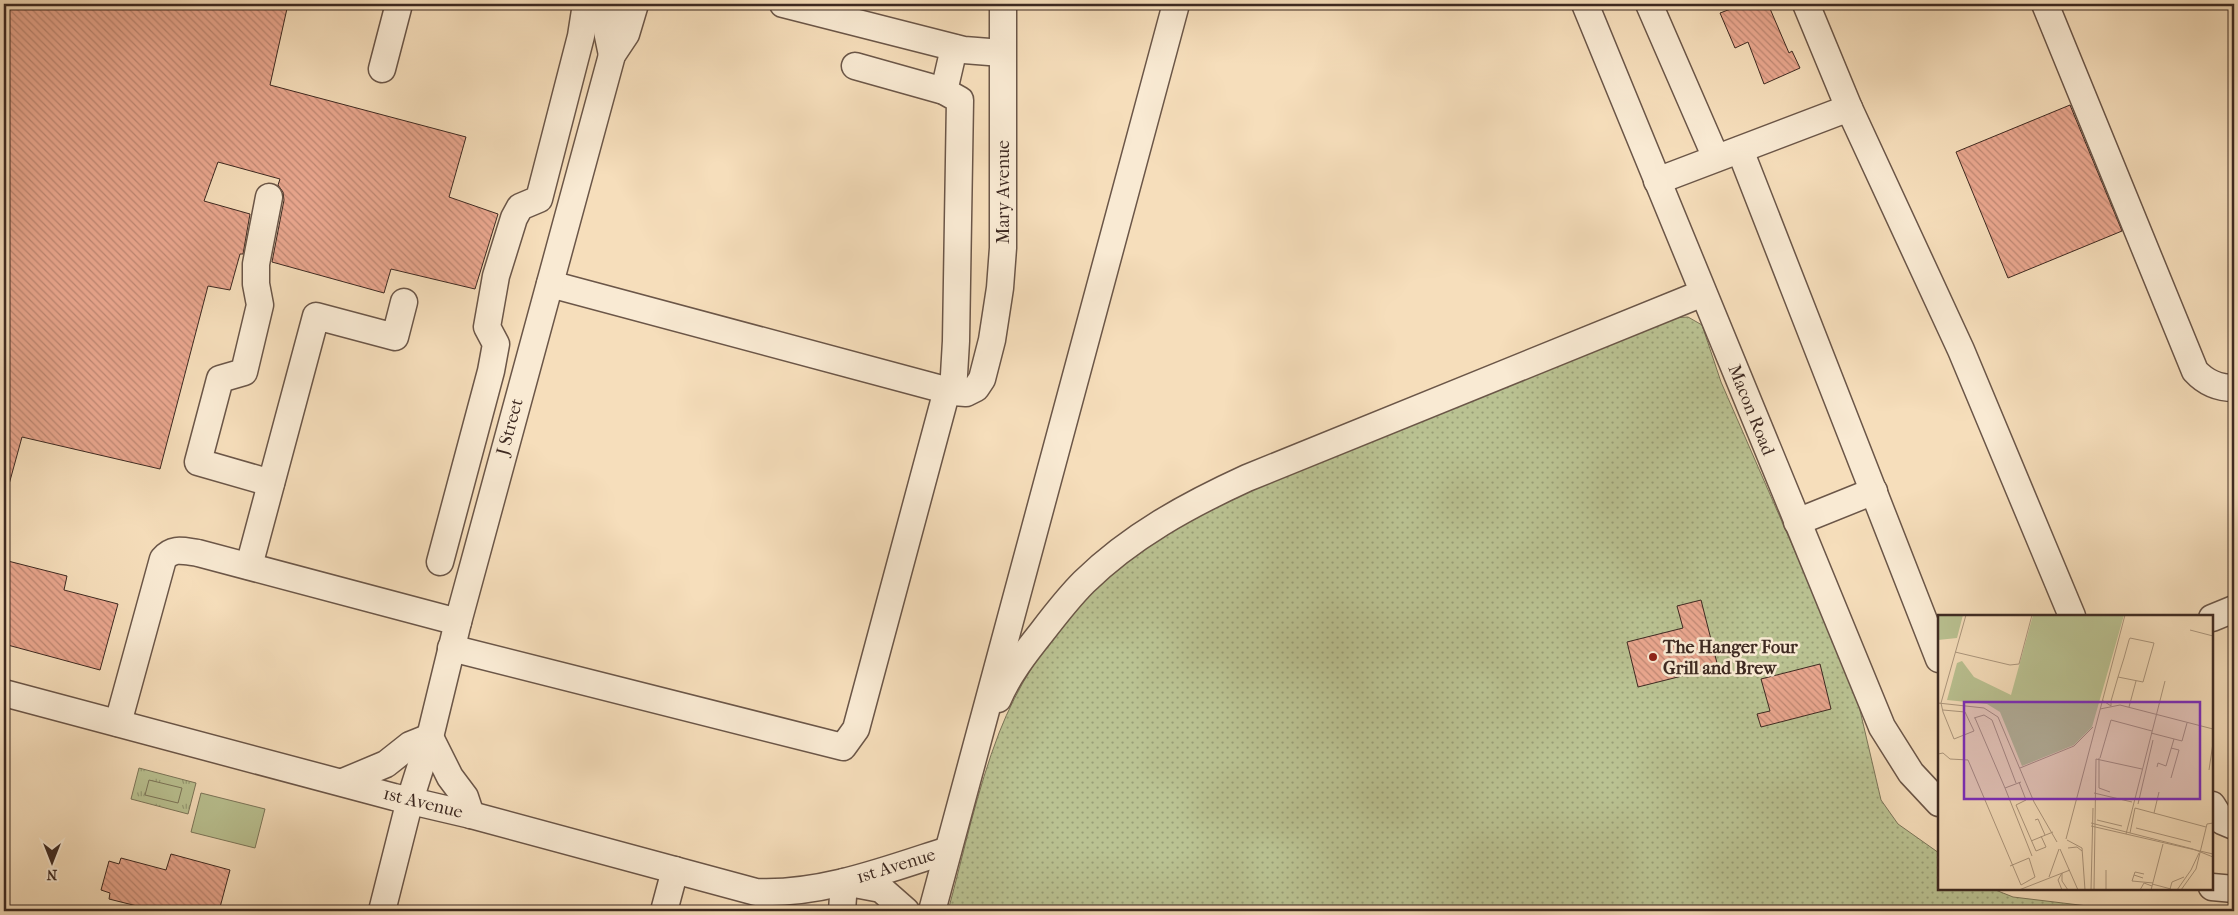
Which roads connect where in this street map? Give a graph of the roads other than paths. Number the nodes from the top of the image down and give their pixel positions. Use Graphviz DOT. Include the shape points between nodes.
graph roads {
  1 [pos="399,4"];
  2 [pos="586,4"];
  3 [pos="609,4"];
  4 [pos="635,4"];
  5 [pos="783,4"];
  6 [pos="1003,4"];
  7 [pos="1176,4"];
  8 [pos="1585,4"];
  9 [pos="1649,4"];
  10 [pos="1806,4"];
  11 [pos="2045,4"];
  12 [pos="954,48"];
  13 [pos="1002,52"];
  14 [pos="612,55"];
  15 [pos="855,66"];
  16 [pos="382,69"];
  17 [pos="952,96"];
  18 [pos="1849,108"];
  19 [pos="1728,154"];
  20 [pos="1657,181"];
  21 [pos="269,197"];
  22 [pos="550,284"];
  23 [pos="1703,293"];
  24 [pos="404,302"];
  25 [pos="2234,388"];
  26 [pos="950,391"];
  27 [pos="271,483"];
  28 [pos="1874,491"];
  29 [pos="1798,522"];
  30 [pos="440,562"];
  31 [pos="249,566"];
  32 [pos="2234,609"];
  33 [pos="2072,615"];
  34 [pos="2213,618"];
  35 [pos="458,622"];
  36 [pos="451,648"];
  37 [pos="1938,656"];
  38 [pos="4,693"];
  39 [pos="118,723"];
  40 [pos="430,737"];
  41 [pos="972,763"];
  42 [pos="343,782"];
  43 [pos="410,800"];
  44 [pos="1938,802"];
  45 [pos="2213,806"];
  46 [pos="471,815"];
  47 [pos="2234,826"];
  48 [pos="948,850"];
  49 [pos="675,870"];
  50 [pos="844,882"];
  51 [pos="2213,887"];
  52 [pos="2234,889"];
  53 [pos="382,911"];
  54 [pos="664,911"];
  55 [pos="842,911"];
  56 [pos="906,911"];
  57 [pos="932,911"];
  1 -- 16 [label="street"];
  2 -- 30 [label="street" via="581,36 538,199 520,207 496,276 486,327 496,344 491,371"];
  3 -- 14 [label="street, J Street" via="607,31"];
  4 -- 14 [label="street, J Street" via="626,34"];
  5 -- 12 [label="street"];
  6 -- 13 [label="street, Mary Avenue"];
  7 -- 41 [label="street"];
  8 -- 20 [label="street, Macon Road"];
  9 -- 19 [label="street"];
  10 -- 18 [label="street"];
  11 -- 25 [label="street" via="2195,371 2204,381 2222,388"];
  12 -- 13 [label="street"];
  12 -- 17 [label="street"];
  13 -- 26 [label="street, Mary Avenue" via="1003,248 995,323 982,378 976,388 966,393"];
  14 -- 22 [label="street, J Street"];
  15 -- 17 [label="street"];
  17 -- 26 [label="street" via="956,332"];
  18 -- 19 [label="street"];
  18 -- 33 [label="street" via="1961,350"];
  19 -- 20 [label="street"];
  19 -- 28 [label="street"];
  20 -- 23 [label="street, Macon Road"];
  21 -- 27 [label="street" via="256,264 260,305 244,372 220,379 198,462"];
  22 -- 26 [label="street"];
  22 -- 35 [label="street, J Street"];
  23 -- 29 [label="street, Macon Road"];
  23 -- 41 [label="street" via="1247,478 1195,502 1154,527 1118,552 1084,582 1026,653 1001,693"];
  24 -- 27 [label="street" via="395,337 316,316"];
  26 -- 36 [label="street" via="856,729 843,747"];
  27 -- 31 [label="street"];
  28 -- 29 [label="street"];
  28 -- 37 [label="street"];
  29 -- 44 [label="street, Macon Road" via="1882,726 1911,774"];
  31 -- 35 [label="street"];
  31 -- 39 [label="street" via="198,552 176,550 163,559"];
  32 -- 34 [label="street"];
  35 -- 36 [label="street, J Street"];
  36 -- 40 [label="street, J Street"];
  38 -- 39 [label="street, 1st Avenue"];
  39 -- 42 [label="street, 1st Avenue"];
  40 -- 42 [label="street" via="410,745 386,764"];
  40 -- 43 [label="street, J Street"];
  40 -- 46 [label="street" via="450,777 465,797"];
  41 -- 48 [label="street"];
  42 -- 43 [label="street, 1st Avenue"];
  43 -- 46 [label="street, 1st Avenue"];
  43 -- 53 [label="street, J Street"];
  45 -- 47 [label="street" via="2222,821"];
  46 -- 49 [label="street, 1st Avenue"];
  48 -- 50 [label="street, 1st Avenue"];
  48 -- 57 [label="street"];
  49 -- 50 [label="street, 1st Avenue" via="756,892 781,893"];
  49 -- 54 [label="street"];
  50 -- 55 [label="street"];
  50 -- 56 [label="street, 1st Avenue" via="881,889"];
  51 -- 52 [label="street"];
}
